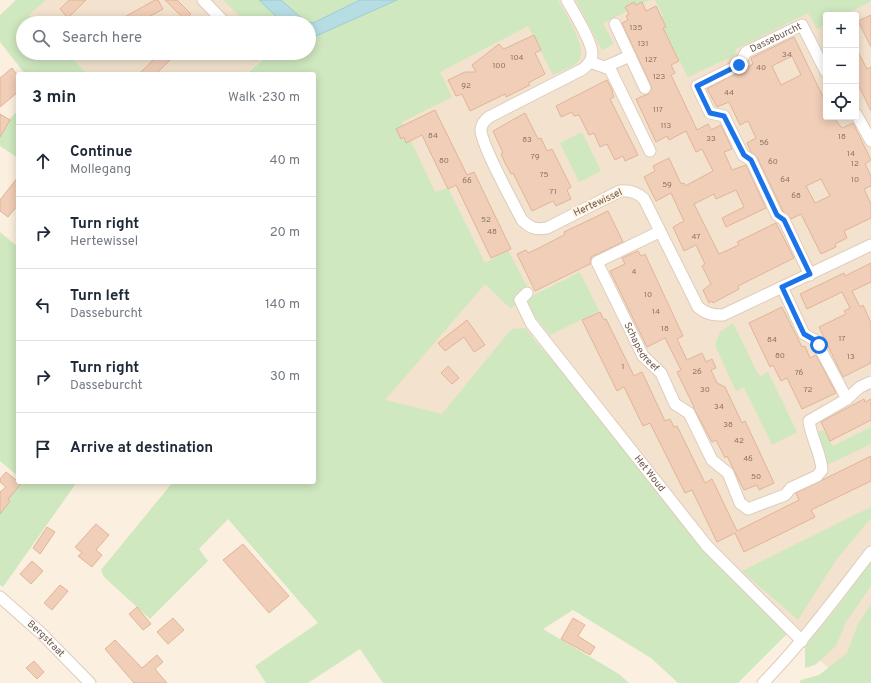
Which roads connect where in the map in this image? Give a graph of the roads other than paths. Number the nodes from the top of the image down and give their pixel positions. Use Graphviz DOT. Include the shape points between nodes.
graph roads {
  1 [pos="203,0"];
  2 [pos="567,0"];
  3 [pos="218,16"];
  4 [pos="615,24"];
  5 [pos="630,56"];
  6 [pos="590,62"];
  7 [pos="607,66"];
  8 [pos="823,66"];
  9 [pos="645,88"];
  10 [pos="859,119"];
  11 [pos="871,141"];
  12 [pos="650,151"];
  13 [pos="659,232"];
  14 [pos="871,245"];
  15 [pos="810,274"];
  16 [pos="782,287"];
  17 [pos="527,293"];
  18 [pos="871,382"];
  19 [pos="847,399"];
  20 [pos="871,552"];
  21 [pos="0,598"];
  22 [pos="802,641"];
  23 [pos="90,683"];
  24 [pos="763,683"];
  1 -- 3 [label="street"];
  2 -- 6 [label="street" via="593,53"];
  4 -- 5 [label="street"];
  5 -- 7 [label="street"];
  5 -- 9 [label="street"];
  6 -- 7 [label="street"];
  6 -- 13 [label="street, Hertewissel" via="583,69 483,121 482,138 522,220 528,226 537,229 547,228 626,190 639,193 644,199"];
  7 -- 12 [label="street"];
  8 -- 15 [label="street, Dasseburcht" via="802,25 746,52 739,65 697,86 710,113 724,116 744,155 751,160 777,215 784,220"];
  10 -- 11 [label="street"];
  13 -- 16 [label="street, Hertewissel" via="679,266 698,307 704,312 723,315"];
  13 -- 19 [label="street, Schapedreef" via="597,262 643,356 661,373 675,404 689,413 712,460 728,473 740,502 748,509 786,495 792,488 817,476 822,470 821,459 810,431 809,421"];
  14 -- 15 [label="street, Hertewissel"];
  15 -- 16 [label="street, Hertewissel"];
  16 -- 19 [label="street" via="804,334 816,341"];
  17 -- 22 [label="street, Het Woud" via="520,300 531,323 707,546"];
  18 -- 19 [label="street" via="860,387"];
  20 -- 22 [label="street"];
  21 -- 23 [label="street, Bergstraat" via="42,634"];
  22 -- 24 [label="street"];
}
